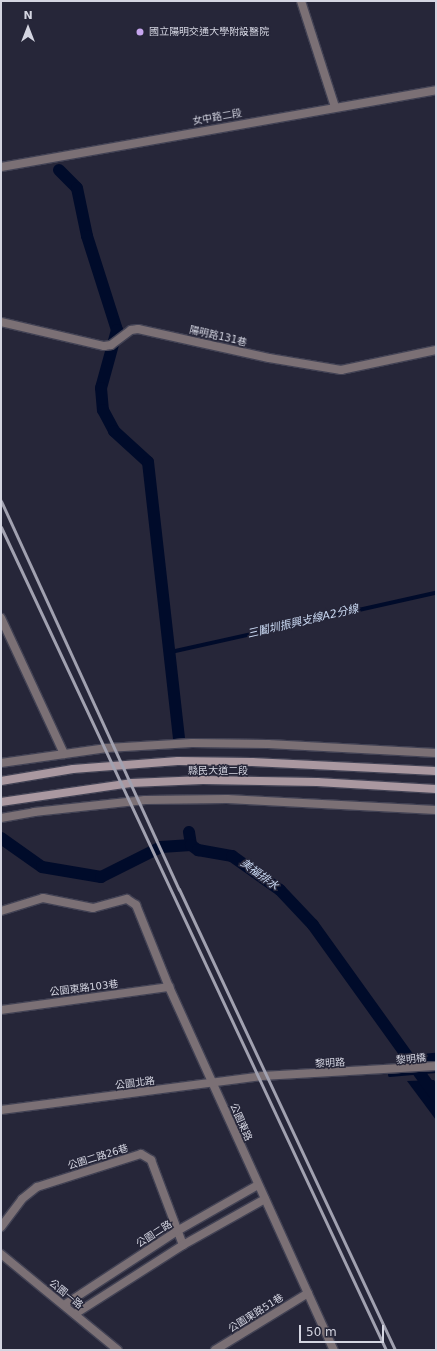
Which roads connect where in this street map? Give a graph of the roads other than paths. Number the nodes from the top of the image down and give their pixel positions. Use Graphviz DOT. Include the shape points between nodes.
graph roads {
  1 [pos="301,1"];
  2 [pos="436,90"];
  3 [pos="334,107"];
  4 [pos="1,166"];
  5 [pos="1,322"];
  6 [pos="436,350"];
  7 [pos="1,618"];
  8 [pos="436,753"];
  9 [pos="64,754"];
  10 [pos="1,763"];
  11 [pos="436,771"];
  12 [pos="1,781"];
  13 [pos="436,789"];
  14 [pos="1,802"];
  15 [pos="436,810"];
  16 [pos="1,818"];
  17 [pos="1,911"];
  18 [pos="169,987"];
  19 [pos="1,1010"];
  20 [pos="435,1066"];
  21 [pos="389,1070"];
  22 [pos="272,1076"];
  23 [pos="212,1083"];
  24 [pos="1,1110"];
  25 [pos="258,1185"];
  26 [pos="265,1199"];
  27 [pos="1,1227"];
  28 [pos="177,1231"];
  29 [pos="183,1245"];
  30 [pos="1,1254"];
  31 [pos="308,1293"];
  32 [pos="64,1305"];
  33 [pos="75,1314"];
  34 [pos="118,1350"];
  35 [pos="215,1350"];
  36 [pos="334,1350"];
  1 -- 3 [label="street"];
  2 -- 3 [label="street, 女中路二段"];
  3 -- 4 [label="street, 女中路二段"];
  5 -- 6 [label="street, 陽明路131巷" via="104,346 111,345 131,330 138,329 269,358 341,370"];
  7 -- 9 [label="street"];
  8 -- 9 [label="street" via="268,744 192,743"];
  9 -- 10 [label="street"];
  11 -- 12 [label="main road, 縣民大道二段" via="178,761 73,769"];
  13 -- 14 [label="main road, 縣民大道二段" via="317,782 131,782"];
  15 -- 16 [label="street" via="227,799 145,800"];
  17 -- 18 [label="street, 公園東路" via="43,898 93,908 127,899 132,901 136,905"];
  18 -- 19 [label="street, 公園東路103巷"];
  18 -- 23 [label="street, 公園東路"];
  20 -- 21 [label="street, 黎明橋"];
  21 -- 22 [label="street, 黎明路"];
  22 -- 23 [label="street, 公園北路"];
  23 -- 24 [label="street, 公園北路"];
  23 -- 25 [label="street, 公園東路"];
  25 -- 26 [label="street, 公園東路"];
  25 -- 28 [label="street, 公園二路"];
  26 -- 29 [label="street"];
  26 -- 31 [label="street, 公園東路"];
  27 -- 28 [label="street, 公園二路26巷" via="22,1199 36,1187 141,1154 151,1160"];
  28 -- 29 [label="street, 公園二路26巷"];
  28 -- 32 [label="street, 公園二路"];
  29 -- 33 [label="street"];
  30 -- 32 [label="street, 公園一路"];
  31 -- 35 [label="street, 公園東路51巷"];
  31 -- 36 [label="street, 公園東路"];
  32 -- 33 [label="street, 公園一路"];
  33 -- 34 [label="street, 公園一路"];
}
